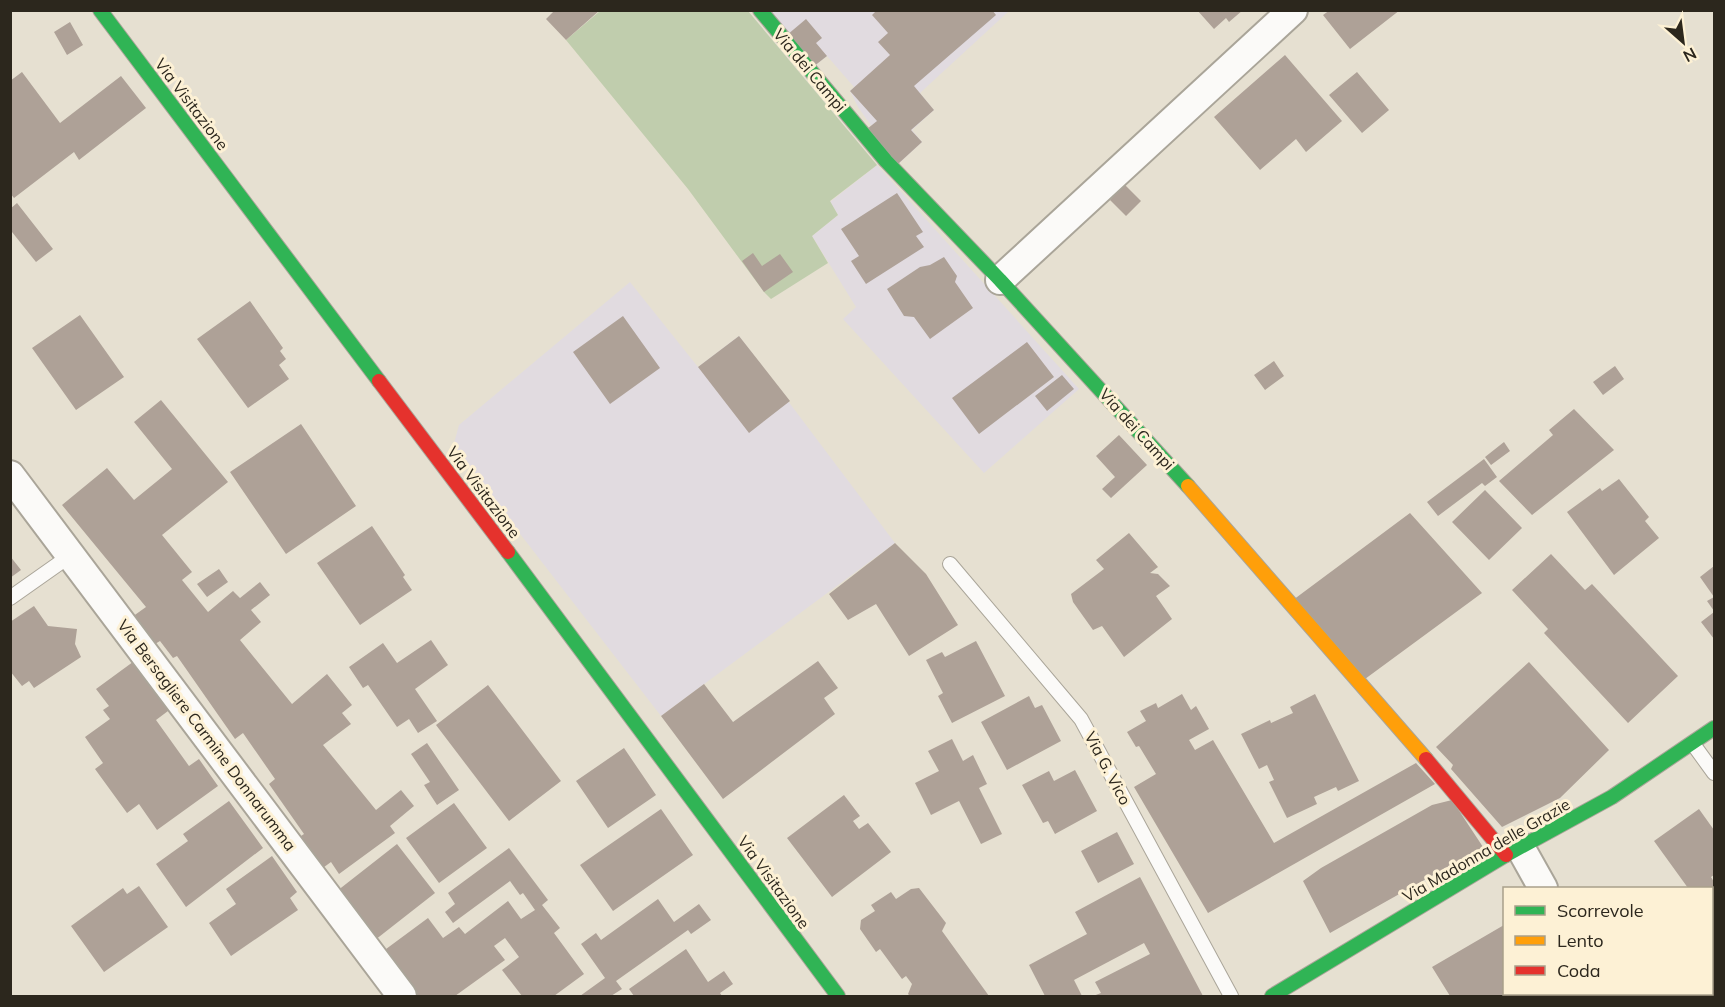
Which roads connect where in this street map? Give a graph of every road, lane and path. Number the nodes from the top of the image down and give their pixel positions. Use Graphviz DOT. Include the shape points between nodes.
graph roads {
  1 [pos="100,10"];
  2 [pos="760,10"];
  3 [pos="1293,10"];
  4 [pos="1000,280"];
  5 [pos="10,476"];
  6 [pos="71,555"];
  7 [pos="950,564"];
  8 [pos="10,598"];
  9 [pos="1714,728"];
  10 [pos="1693,744"];
  11 [pos="1714,773"];
  12 [pos="1513,851"];
  13 [pos="1542,887"];
  14 [pos="1288,992"];
  15 [pos="402,996"];
  16 [pos="837,996"];
  17 [pos="1231,996"];
  1 -- 16 [label="street, Via Visitazione"];
  2 -- 4 [label="street, Via dei Campi" via="886,161"];
  3 -- 4 [label="street"];
  4 -- 12 [label="street, Via dei Campi"];
  5 -- 6 [label="street, Via Bersagliere Carmine Donnarumma"];
  6 -- 8 [label="lane"];
  6 -- 15 [label="street, Via Bersagliere Carmine Donnarumma"];
  7 -- 17 [label="lane, Via G. Vico" via="1081,719"];
  9 -- 10 [label="street, Via Madonna delle Grazie"];
  10 -- 11 [label="lane"];
  10 -- 12 [label="street, Via Madonna delle Grazie" via="1612,797"];
  12 -- 13 [label="street"];
  12 -- 14 [label="street, Via Madonna delle Grazie"];
}
